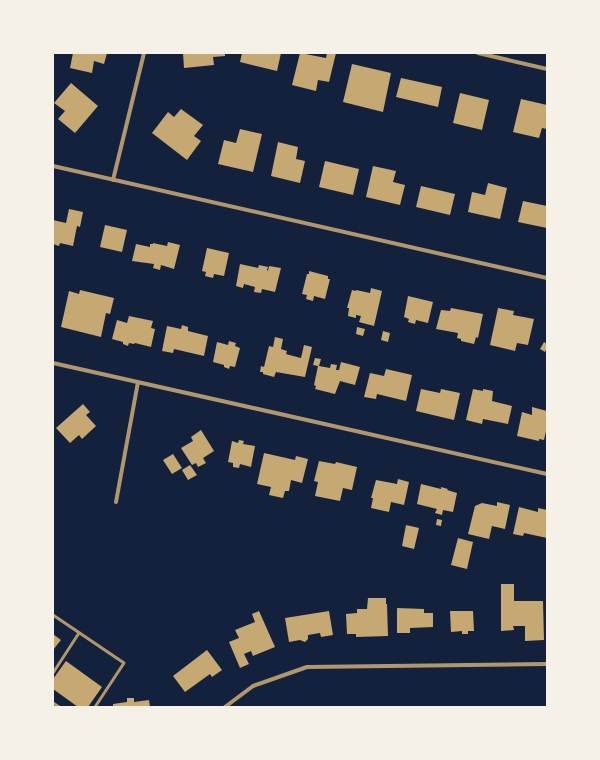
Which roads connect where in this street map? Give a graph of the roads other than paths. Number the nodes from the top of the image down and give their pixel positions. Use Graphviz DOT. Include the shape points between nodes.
graph roads {
  1 [pos="144,53"];
  2 [pos="478,53"];
  3 [pos="547,69"];
  4 [pos="53,166"];
  5 [pos="113,180"];
  6 [pos="547,278"];
  7 [pos="53,363"];
  8 [pos="138,382"];
  9 [pos="547,474"];
  10 [pos="116,502"];
  11 [pos="53,615"];
  12 [pos="79,633"];
  13 [pos="547,664"];
  14 [pos="53,673"];
  15 [pos="53,703"];
  16 [pos="58,707"];
  17 [pos="95,707"];
  18 [pos="224,707"];
  1 -- 5 [label="street"];
  2 -- 3 [label="street"];
  4 -- 5 [label="street"];
  5 -- 6 [label="street"];
  7 -- 8 [label="street"];
  8 -- 9 [label="street"];
  8 -- 10 [label="street"];
  11 -- 12 [label="lane"];
  12 -- 14 [label="lane"];
  12 -- 17 [label="lane" via="124,663"];
  13 -- 18 [label="street" via="307,667 253,686"];
  15 -- 16 [label="lane"];
}
